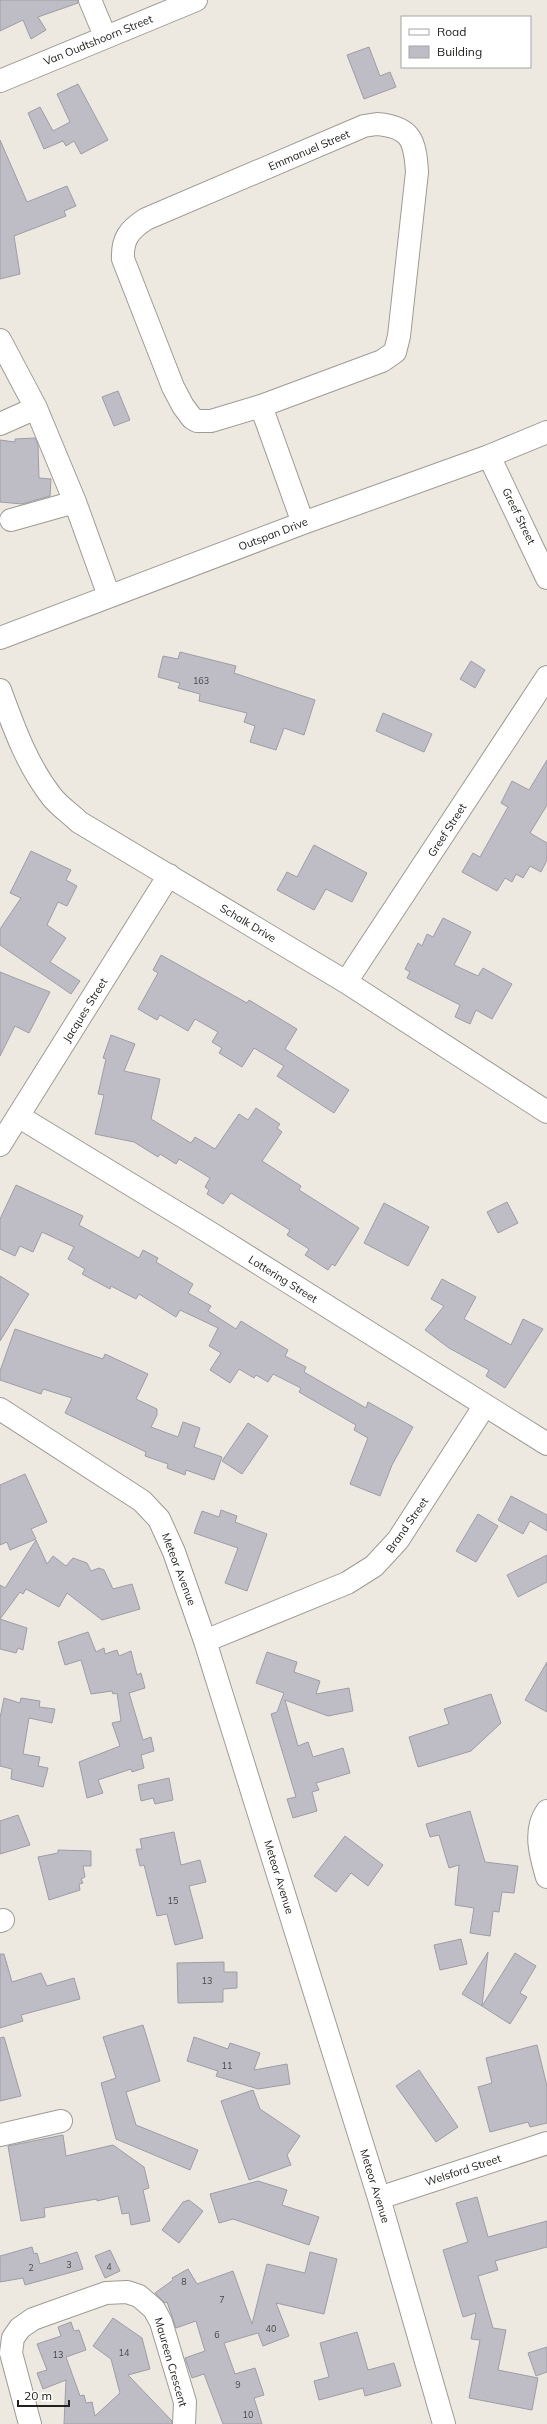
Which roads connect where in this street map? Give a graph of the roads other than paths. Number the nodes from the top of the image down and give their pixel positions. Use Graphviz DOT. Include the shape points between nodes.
graph roads {
  1 [pos="90,0"];
  2 [pos="196,0"];
  3 [pos="105,36"];
  4 [pos="0,81"];
  5 [pos="0,340"];
  6 [pos="261,406"];
  7 [pos="36,408"];
  8 [pos="0,424"];
  9 [pos="547,432"];
  10 [pos="489,456"];
  11 [pos="75,502"];
  12 [pos="11,520"];
  13 [pos="303,523"];
  14 [pos="547,578"];
  15 [pos="109,596"];
  16 [pos="0,638"];
  17 [pos="547,677"];
  18 [pos="0,690"];
  19 [pos="169,875"];
  20 [pos="346,982"];
  21 [pos="547,1112"];
  22 [pos="18,1116"];
  23 [pos="0,1145"];
  24 [pos="485,1406"];
  25 [pos="0,1409"];
  26 [pos="547,1444"];
  27 [pos="205,1640"];
  28 [pos="547,1811"];
  29 [pos="547,1878"];
  30 [pos="61,2121"];
  31 [pos="0,2135"];
  32 [pos="547,2143"];
  33 [pos="379,2198"];
  34 [pos="30,2424"];
  35 [pos="184,2424"];
  36 [pos="444,2424"];
  1 -- 3 [label="street"];
  2 -- 3 [label="street, Van Oudtshoorn Street"];
  3 -- 4 [label="street, Van Oudtshoorn Street"];
  5 -- 7 [label="street"];
  6 -- 6 [label="street, Emmanuel Street" via="211,421 202,422 192,418 173,387 123,259 124,239 146,219 364,126 395,125 406,130 413,143 416,172 398,346 382,361"];
  6 -- 13 [label="street"];
  7 -- 8 [label="street"];
  7 -- 11 [label="street"];
  9 -- 10 [label="street, Outspan Drive"];
  10 -- 13 [label="street, Outspan Drive"];
  10 -- 14 [label="street, Greef Street"];
  11 -- 12 [label="street"];
  11 -- 15 [label="street"];
  13 -- 15 [label="street, Outspan Drive"];
  15 -- 16 [label="street, Outspan Drive"];
  17 -- 20 [label="street, Greef Street"];
  18 -- 19 [label="street, Schalk Drive" via="27,757 53,798 79,822"];
  19 -- 20 [label="street, Schalk Drive"];
  19 -- 22 [label="street, Jacques Street"];
  20 -- 21 [label="street, Schalk Drive"];
  22 -- 23 [label="street, Jacques Street"];
  22 -- 24 [label="street, Lottering Street" via="207,1231"];
  24 -- 26 [label="street, Lottering Street"];
  24 -- 27 [label="street, Brand Street" via="398,1540 374,1566 347,1583"];
  25 -- 27 [label="street, Meteor Avenue" via="126,1490 159,1519 174,1552"];
  27 -- 33 [label="street, Meteor Avenue"];
  28 -- 29 [label="street" via="540,1829 539,1849"];
  30 -- 31 [label="street"];
  32 -- 33 [label="street, Welsford Street"];
  33 -- 36 [label="street, Meteor Avenue"];
  34 -- 35 [label="street, Maureen Crescent" via="11,2352 13,2338 20,2328 48,2314 106,2293 117,2292 139,2296 154,2309 161,2322 185,2402"];
}
